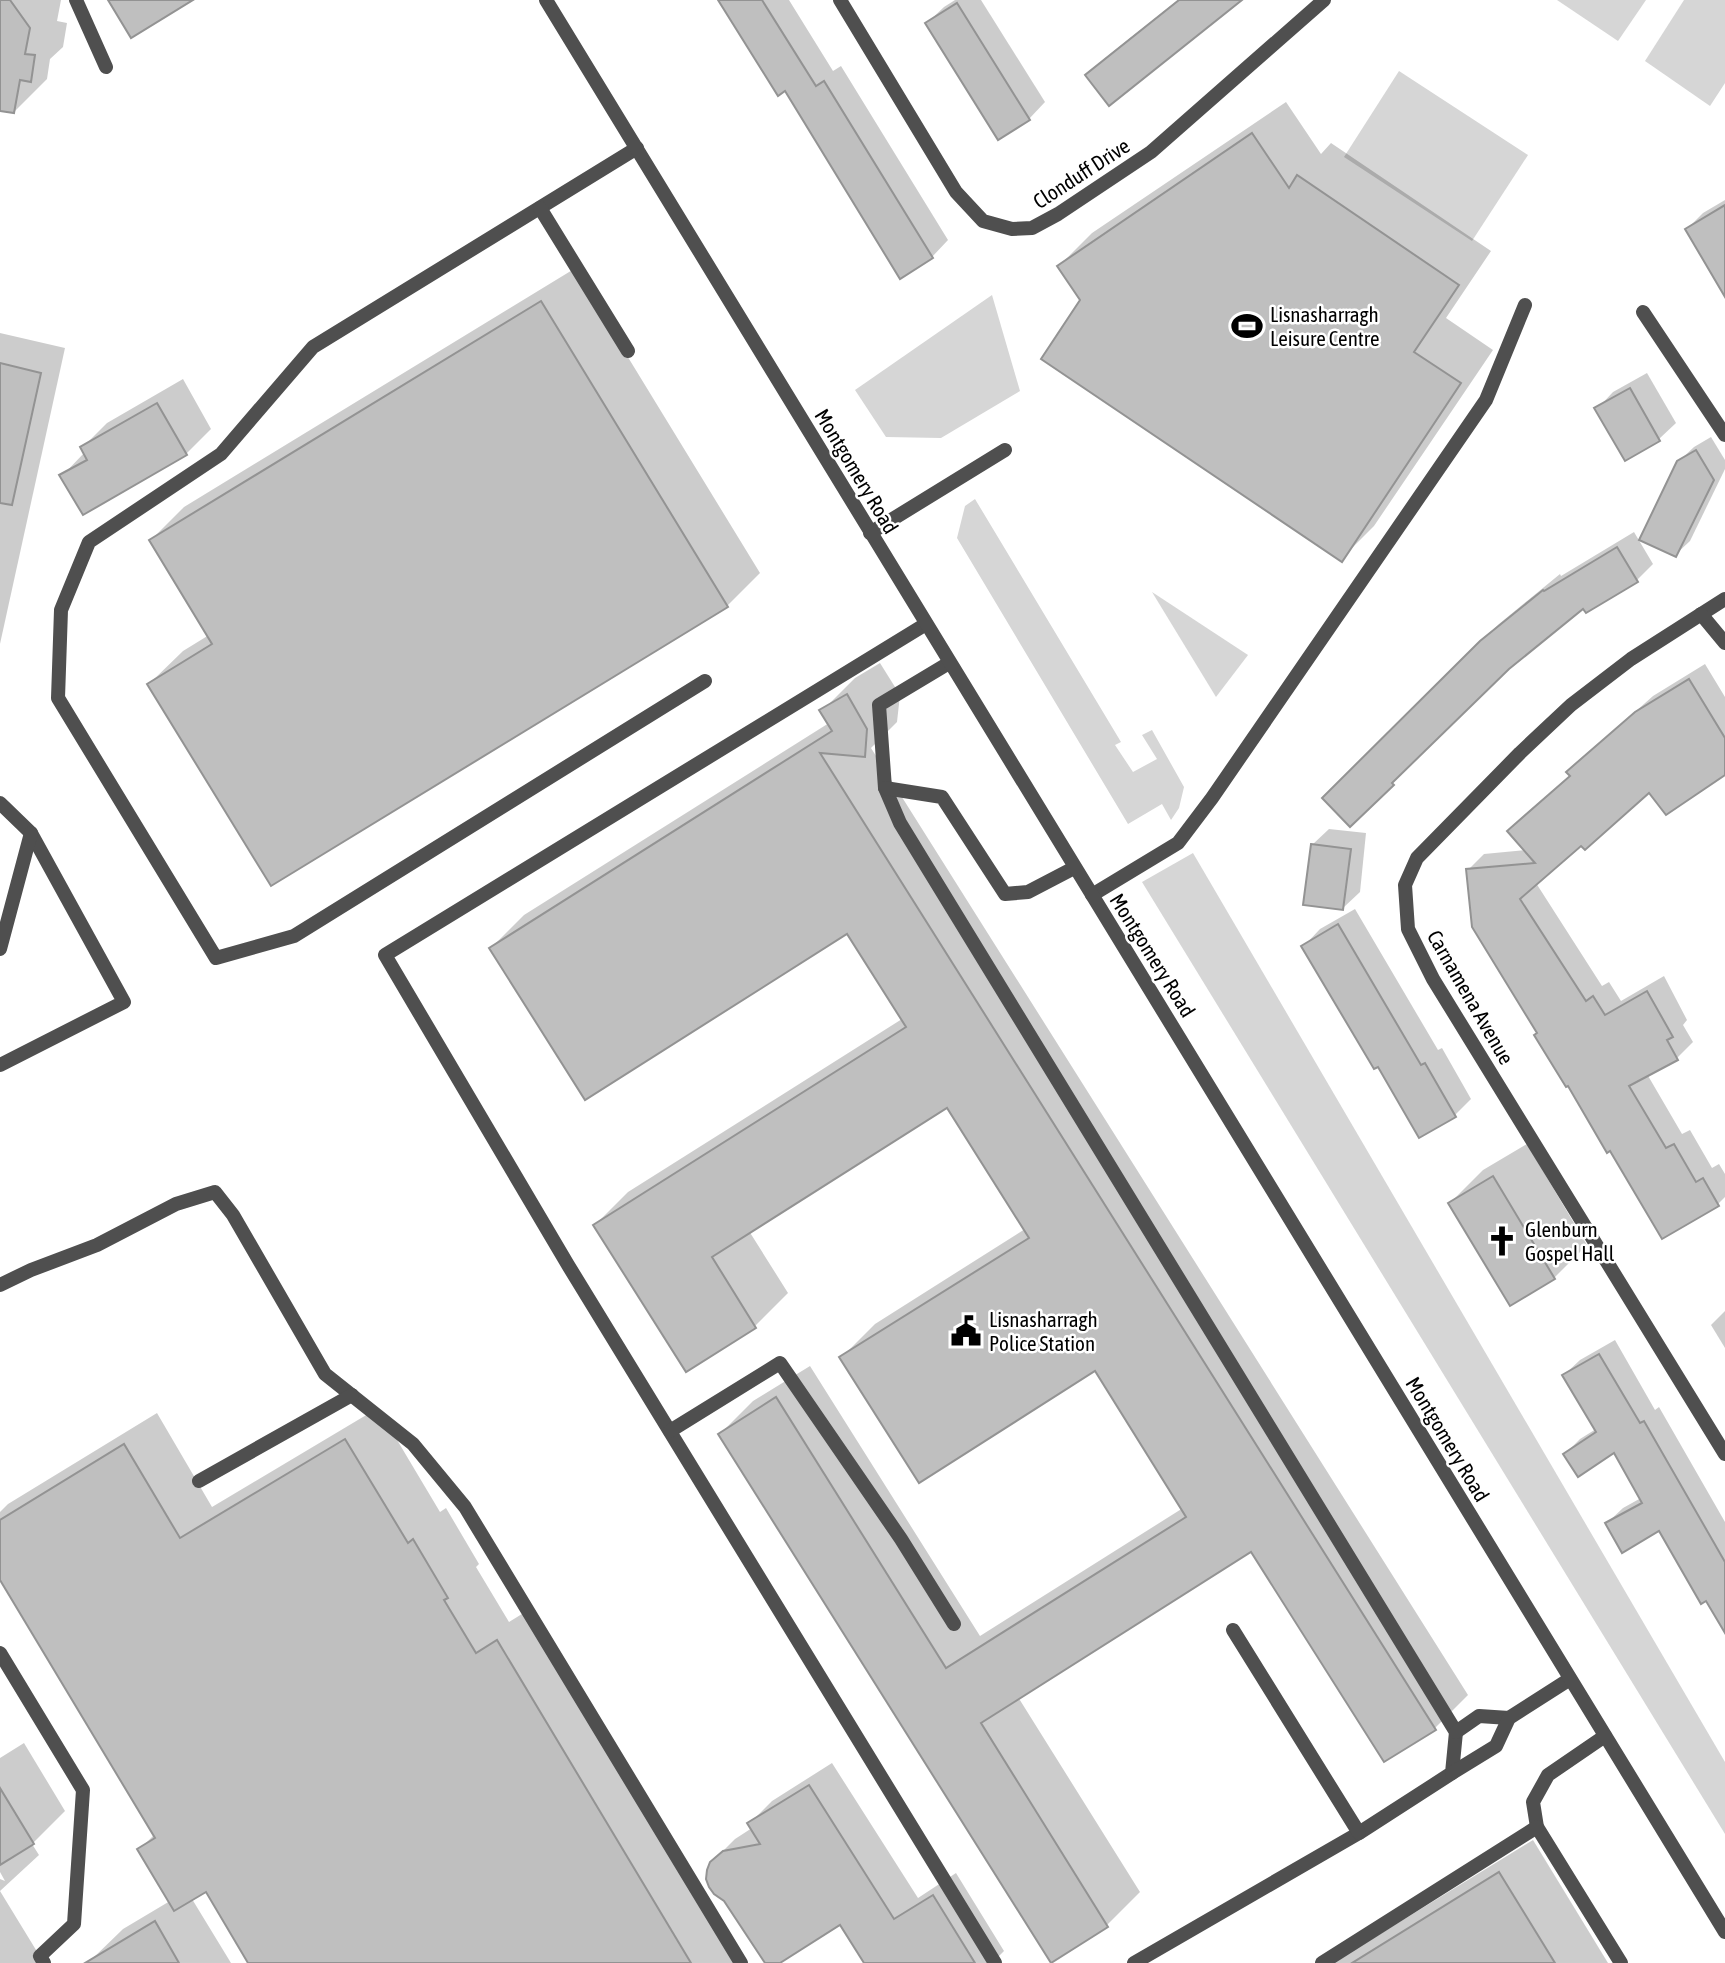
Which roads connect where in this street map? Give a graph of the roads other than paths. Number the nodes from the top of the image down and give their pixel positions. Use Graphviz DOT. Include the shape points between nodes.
graph roads {
  1 [pos="76,0"];
  2 [pos="546,0"];
  3 [pos="840,0"];
  4 [pos="1324,0"];
  5 [pos="106,67"];
  6 [pos="637,148"];
  7 [pos="540,208"];
  8 [pos="1525,305"];
  9 [pos="1643,312"];
  10 [pos="628,351"];
  11 [pos="1725,435"];
  12 [pos="1006,450"];
  13 [pos="870,533"];
  14 [pos="1725,599"];
  15 [pos="1701,614"];
  16 [pos="926,624"];
  17 [pos="1725,643"];
  18 [pos="949,663"];
  19 [pos="705,681"];
  20 [pos="885,788"];
  21 [pos="0,803"];
  22 [pos="31,833"];
  23 [pos="1074,868"];
  24 [pos="1091,895"];
  25 [pos="0,949"];
  26 [pos="0,1065"];
  27 [pos="0,1285"];
  28 [pos="352,1395"];
  29 [pos="670,1431"];
  30 [pos="1725,1454"];
  31 [pos="199,1481"];
  32 [pos="954,1624"];
  33 [pos="1233,1630"];
  34 [pos="0,1653"];
  35 [pos="1570,1679"];
  36 [pos="1509,1717"];
  37 [pos="1456,1732"];
  38 [pos="1605,1736"];
  39 [pos="1452,1773"];
  40 [pos="1537,1827"];
  41 [pos="1359,1833"];
  42 [pos="1725,1932"];
  43 [pos="44,1963"];
  44 [pos="741,1963"];
  45 [pos="995,1963"];
  46 [pos="1134,1963"];
  47 [pos="1322,1963"];
  48 [pos="1621,1963"];
  1 -- 5 [label="street"];
  2 -- 6 [label="street, Montgomery Road"];
  3 -- 4 [label="street, Clonduff Drive" via="956,192 983,221 1013,229 1032,228 1058,214 1151,152"];
  6 -- 7 [label="street"];
  6 -- 13 [label="street, Montgomery Road"];
  7 -- 10 [label="street"];
  7 -- 19 [label="street" via="313,348 220,454 89,542 61,610 58,698 216,958 294,936"];
  8 -- 24 [label="street" via="1486,400 1212,798 1178,843"];
  9 -- 11 [label="street"];
  12 -- 13 [label="street"];
  13 -- 16 [label="street, Montgomery Road"];
  14 -- 15 [label="street, Carnamena Avenue"];
  15 -- 17 [label="street"];
  15 -- 30 [label="street, Carnamena Avenue" via="1571,705 1417,859 1405,885 1408,929 1433,979"];
  16 -- 18 [label="street, Montgomery Road"];
  16 -- 29 [label="street" via="385,955"];
  18 -- 20 [label="street" via="879,705"];
  18 -- 23 [label="street, Montgomery Road"];
  20 -- 23 [label="street" via="942,797 1005,894 1028,892"];
  20 -- 37 [label="street" via="907,835"];
  21 -- 22 [label="street"];
  22 -- 25 [label="street"];
  22 -- 26 [label="street" via="124,1002"];
  23 -- 24 [label="street, Montgomery Road"];
  24 -- 35 [label="street, Montgomery Road"];
  27 -- 28 [label="street" via="176,1204 215,1192 326,1374"];
  28 -- 31 [label="street"];
  28 -- 44 [label="street" via="413,1444 465,1507"];
  29 -- 32 [label="street" via="780,1363"];
  29 -- 45 [label="street"];
  33 -- 41 [label="street"];
  34 -- 43 [label="street" via="83,1790 74,1924 40,1956"];
  35 -- 36 [label="street"];
  35 -- 38 [label="street, Montgomery Road"];
  36 -- 37 [label="street" via="1479,1716"];
  36 -- 39 [label="street" via="1496,1746"];
  37 -- 39 [label="street"];
  38 -- 40 [label="street" via="1548,1775 1533,1802"];
  38 -- 42 [label="street, Montgomery Road"];
  39 -- 41 [label="street"];
  40 -- 47 [label="street"];
  40 -- 48 [label="street"];
  41 -- 46 [label="street"];
}
